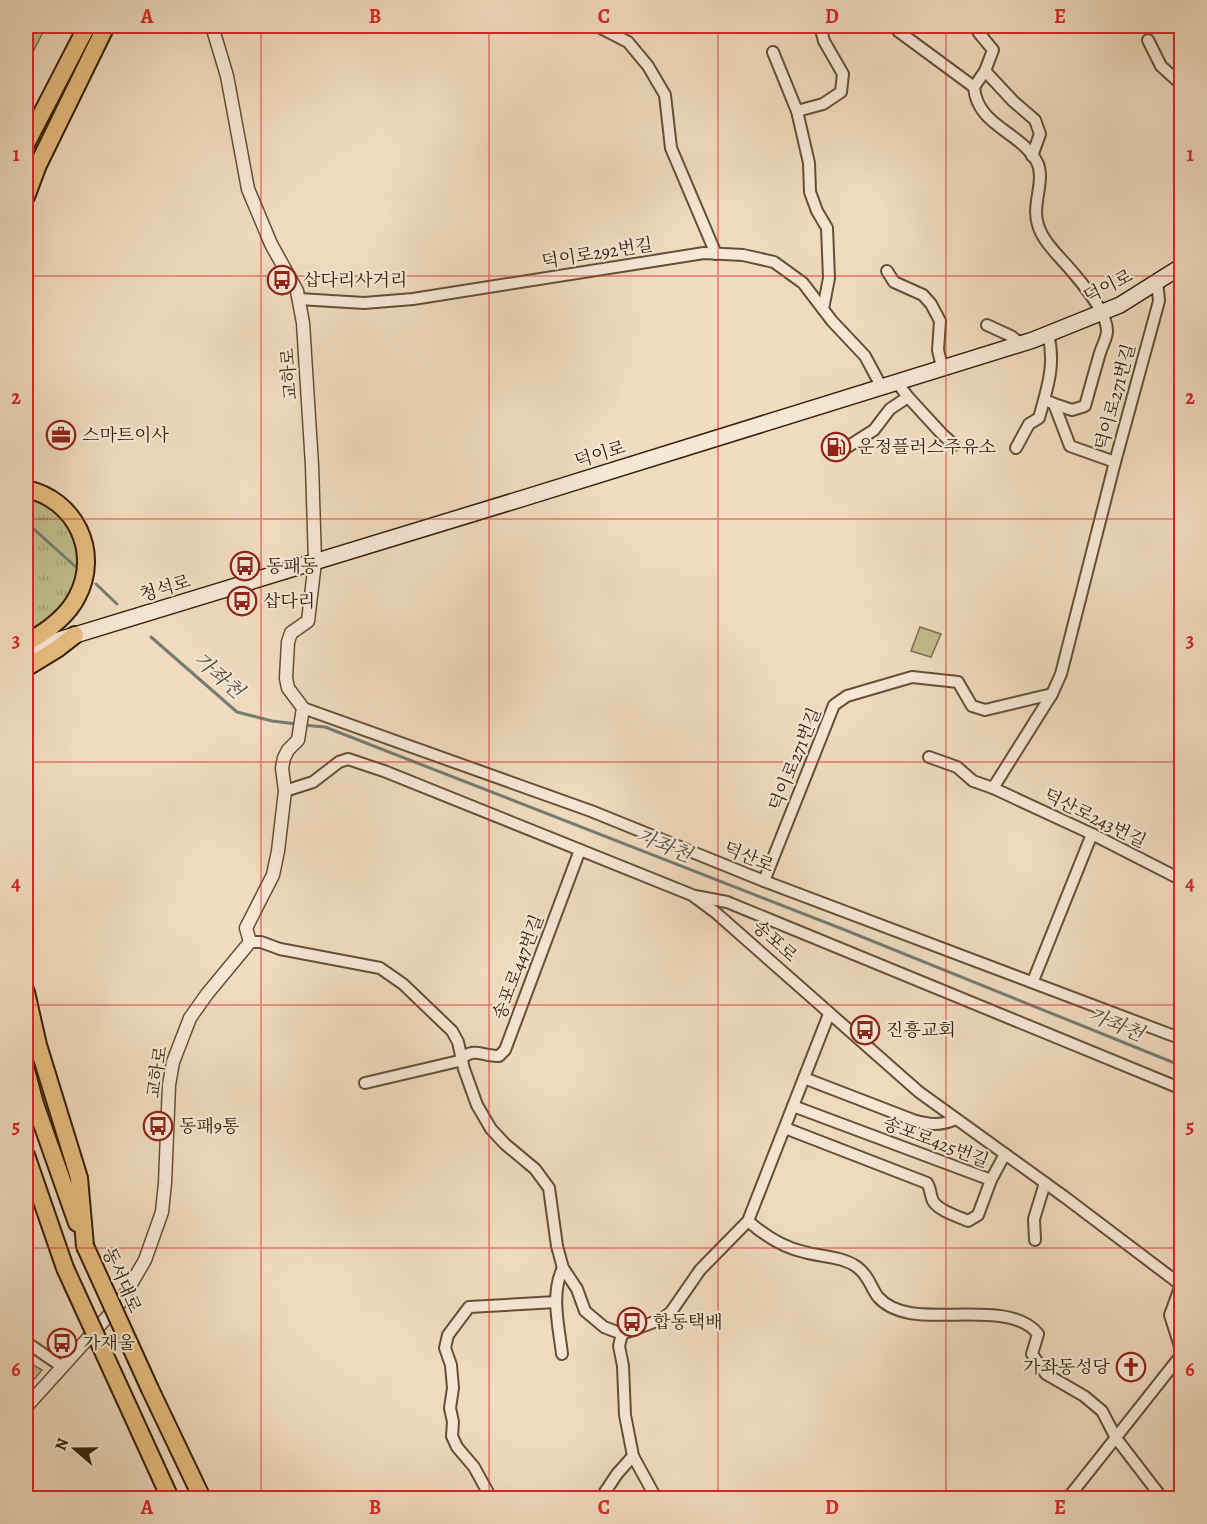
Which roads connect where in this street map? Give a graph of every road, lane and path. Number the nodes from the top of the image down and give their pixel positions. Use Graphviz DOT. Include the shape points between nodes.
graph roads {
  1 [pos="87,26"];
  2 [pos="105,26"];
  3 [pos="212,26"];
  4 [pos="597,26"];
  5 [pos="820,26"];
  6 [pos="975,26"];
  7 [pos="898,31"];
  8 [pos="1148,40"];
  9 [pos="772,52"];
  10 [pos="985,71"];
  11 [pos="61,77"];
  12 [pos="1182,85"];
  13 [pos="974,87"];
  14 [pos="797,111"];
  15 [pos="26,134"];
  16 [pos="26,144"];
  17 [pos="1032,156"];
  18 [pos="26,170"];
  19 [pos="26,197"];
  20 [pos="716,254"];
  21 [pos="1182,266"];
  22 [pos="887,271"];
  23 [pos="1157,281"];
  24 [pos="299,299"];
  25 [pos="823,309"];
  26 [pos="1102,312"];
  27 [pos="987,325"];
  28 [pos="1048,334"];
  29 [pos="1021,344"];
  30 [pos="942,368"];
  31 [pos="888,384"];
  32 [pos="908,397"];
  33 [pos="1049,402"];
  34 [pos="954,445"];
  35 [pos="1016,448"];
  36 [pos="841,451"];
  37 [pos="1115,462"];
  38 [pos="26,489"];
  39 [pos="315,562"];
  40 [pos="75,635"];
  41 [pos="26,643"];
  42 [pos="26,650"];
  43 [pos="26,668"];
  44 [pos="1052,694"];
  45 [pos="301,720"];
  46 [pos="929,757"];
  47 [pos="993,788"];
  48 [pos="285,790"];
  49 [pos="1092,834"];
  50 [pos="580,850"];
  51 [pos="1182,880"];
  52 [pos="764,881"];
  53 [pos="692,895"];
  54 [pos="250,942"];
  55 [pos="1033,981"];
  56 [pos="26,992"];
  57 [pos="829,1014"];
  58 [pos="1182,1039"];
  59 [pos="462,1059"];
  60 [pos="26,1070"];
  61 [pos="804,1078"];
  62 [pos="365,1083"];
  63 [pos="1182,1089"];
  64 [pos="793,1106"];
  65 [pos="956,1119"];
  66 [pos="785,1128"];
  67 [pos="1005,1154"];
  68 [pos="26,1156"];
  69 [pos="991,1180"];
  70 [pos="1045,1183"];
  71 [pos="748,1221"];
  72 [pos="1035,1240"];
  73 [pos="85,1246"];
  74 [pos="563,1268"];
  75 [pos="1181,1285"];
  76 [pos="556,1302"];
  77 [pos="622,1334"];
  78 [pos="26,1342"];
  79 [pos="562,1354"];
  80 [pos="1182,1354"];
  81 [pos="61,1366"];
  82 [pos="26,1407"];
  83 [pos="1116,1438"];
  84 [pos="633,1456"];
  85 [pos="170,1498"];
  86 [pos="202,1498"];
  87 [pos="491,1498"];
  88 [pos="601,1498"];
  89 [pos="656,1498"];
  90 [pos="1068,1498"];
  91 [pos="1162,1498"];
  1 -- 11 [label="highway"];
  2 -- 18 [label="highway"];
  2 -- 19 [label="highway"];
  3 -- 24 [label="street, 교하로" via="227,76 248,189"];
  4 -- 20 [label="street" via="628,42 665,95 671,148"];
  5 -- 14 [label="street" via="843,74 840,92 823,104"];
  6 -- 10 [label="street" via="993,50"];
  7 -- 13 [label="street"];
  8 -- 12 [label="street" via="1161,66"];
  9 -- 14 [label="street"];
  10 -- 13 [label="street"];
  10 -- 17 [label="street" via="1035,120 1040,134"];
  11 -- 15 [label="highway"];
  11 -- 16 [label="highway"];
  13 -- 17 [label="street" via="982,111"];
  14 -- 25 [label="street" via="809,163 810,192 827,228 829,278"];
  17 -- 26 [label="street" via="1038,163 1038,225 1050,247"];
  20 -- 24 [label="street, 덕이로292번길" via="413,299 364,303"];
  20 -- 25 [label="street, 덕이로292번길" via="774,262 803,283"];
  21 -- 23 [label="main road, 덕이로"];
  22 -- 30 [label="street" via="894,282 923,295 931,304 940,321 938,350"];
  23 -- 26 [label="main road, 덕이로"];
  23 -- 37 [label="street, 덕이로271번길" via="1159,301"];
  24 -- 39 [label="street, 교하로"];
  25 -- 31 [label="street, 덕이로292번길"];
  26 -- 28 [label="main road, 덕이로"];
  26 -- 33 [label="street" via="1107,331 1085,406 1072,410"];
  27 -- 29 [label="street"];
  28 -- 29 [label="main road, 덕이로"];
  28 -- 33 [label="street" via="1052,350"];
  29 -- 30 [label="main road, 덕이로"];
  30 -- 31 [label="main road, 덕이로"];
  31 -- 32 [label="street"];
  31 -- 39 [label="main road, 덕이로"];
  32 -- 34 [label="street"];
  32 -- 36 [label="street" via="890,409 874,430"];
  33 -- 35 [label="street" via="1039,418 1029,424"];
  33 -- 37 [label="street" via="1070,446"];
  37 -- 44 [label="street, 덕이로271번길" via="1061,674"];
  38 -- 41 [label="highway" via="50,497 65,509 81,532 87,560 77,598 62,616"];
  39 -- 40 [label="main road, 청석로"];
  39 -- 45 [label="street, 교하로" via="308,621 291,633 288,642 286,678"];
  40 -- 42 [label="main road, 청석로"];
  40 -- 43 [label="highway"];
  44 -- 47 [label="street, 덕이로271번길"];
  44 -- 52 [label="street, 덕이로271번길" via="985,710 972,706 958,681 912,676 847,696 834,705"];
  45 -- 48 [label="street" via="298,740 284,758"];
  45 -- 52 [label="street, 덕산로" via="591,811"];
  46 -- 47 [label="street, 덕산로243번길" via="957,767 973,781"];
  47 -- 49 [label="street, 덕산로243번길"];
  48 -- 50 [label="street, 송포로" via="313,782 348,759"];
  48 -- 54 [label="street" via="273,876 246,928"];
  49 -- 51 [label="street, 덕산로243번길"];
  49 -- 55 [label="street"];
  50 -- 53 [label="street, 송포로"];
  50 -- 59 [label="street, 송포로447번길" via="505,1050 498,1056 477,1052"];
  52 -- 55 [label="street, 덕산로"];
  53 -- 57 [label="street, 송포로"];
  53 -- 63 [label="street" via="726,902"];
  54 -- 59 [label="street" via="365,964 386,972 452,1031"];
  54 -- 81 [label="street, 교하로" via="190,1018 176,1054 169,1085 162,1212 146,1260 120,1303"];
  55 -- 58 [label="street, 덕산로"];
  56 -- 73 [label="highway" via="79,1178"];
  57 -- 61 [label="street"];
  57 -- 65 [label="street, 송포로"];
  59 -- 62 [label="street, 송포로447번길"];
  59 -- 74 [label="street" via="477,1105 491,1128 535,1169 549,1188"];
  60 -- 73 [label="highway, 동서대로"];
  61 -- 64 [label="street"];
  61 -- 65 [label="street" via="913,1120 932,1125"];
  64 -- 66 [label="street"];
  64 -- 69 [label="street, 송포로425번길"];
  65 -- 67 [label="street, 송포로"];
  66 -- 69 [label="street, 송포로425번길" via="927,1183 937,1207 968,1221 978,1215"];
  66 -- 71 [label="street"];
  67 -- 69 [label="street"];
  67 -- 70 [label="street, 송포로"];
  68 -- 85 [label="highway, bridge" via="64,1268"];
  70 -- 72 [label="street" via="1034,1219"];
  70 -- 75 [label="street, 송포로"];
  71 -- 77 [label="street" via="700,1270 671,1312"];
  71 -- 83 [label="street" via="768,1238 801,1252 855,1266 869,1279 878,1297 893,1308 929,1315 999,1314 1032,1325 1038,1334 1032,1354 1046,1374 1102,1411"];
  73 -- 86 [label="highway, 동서대로, bridge"];
  74 -- 76 [label="street"];
  74 -- 77 [label="street" via="585,1311 604,1327"];
  75 -- 80 [label="street" via="1170,1315"];
  76 -- 79 [label="street"];
  76 -- 87 [label="street" via="470,1307 448,1335 445,1348 453,1388 452,1436"];
  77 -- 84 [label="street" via="619,1346 625,1415"];
  78 -- 81 [label="street"];
  80 -- 83 [label="street"];
  81 -- 82 [label="street, 교하로"];
  83 -- 90 [label="street"];
  83 -- 91 [label="street"];
  84 -- 88 [label="street"];
  84 -- 89 [label="street"];
}
